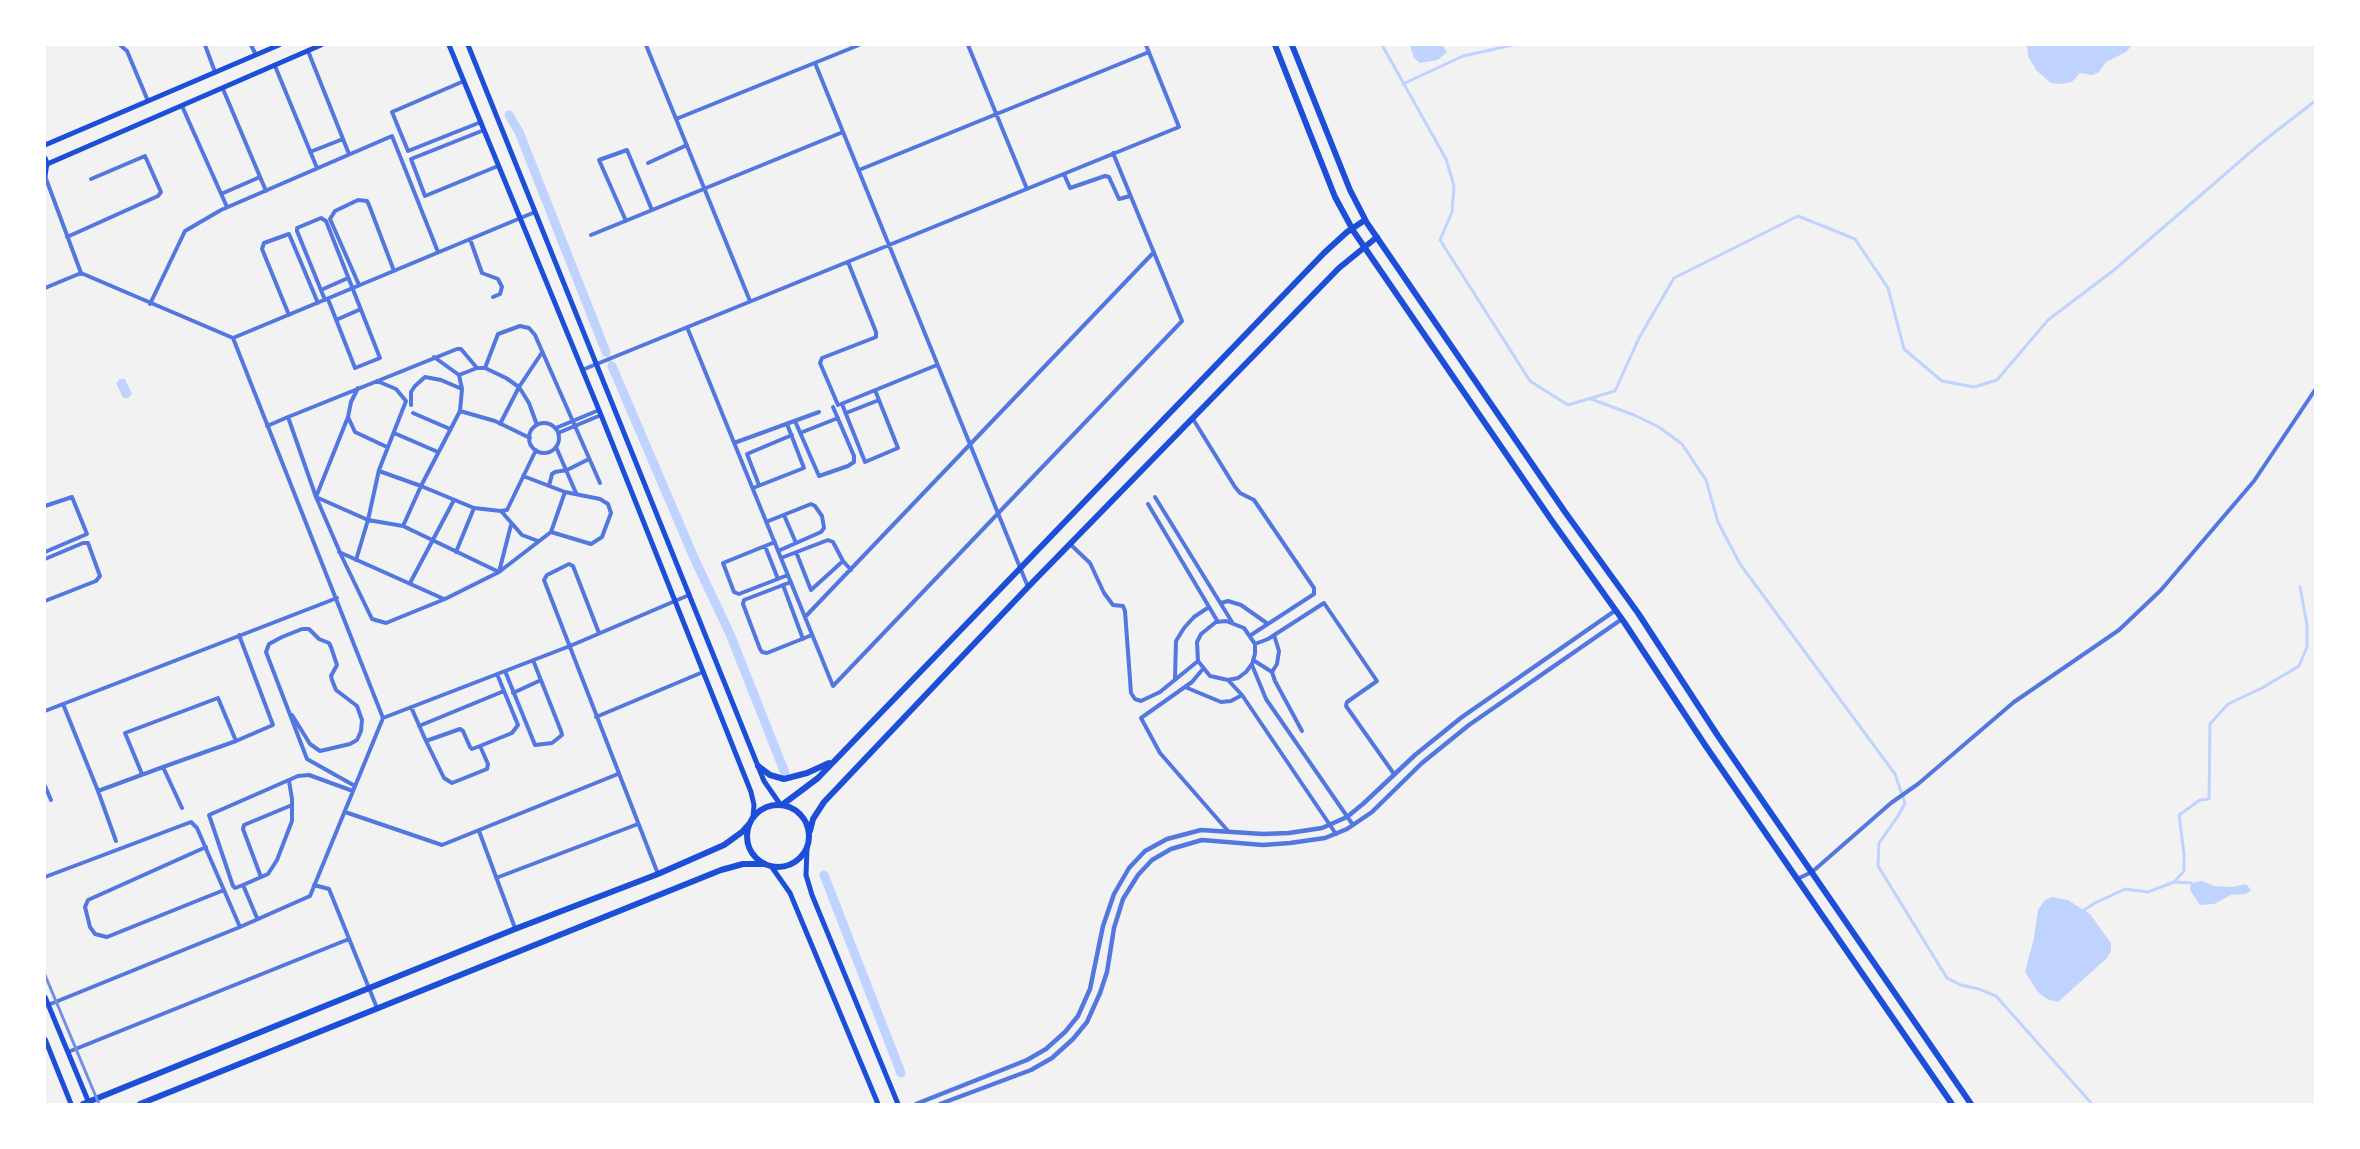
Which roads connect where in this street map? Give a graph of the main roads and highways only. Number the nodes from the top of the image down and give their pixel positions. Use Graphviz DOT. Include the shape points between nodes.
graph roads {
  1 [pos="279,45"];
  2 [pos="321,45"];
  3 [pos="449,45"];
  4 [pos="468,45"];
  5 [pos="1275,45"];
  6 [pos="1292,45"];
  7 [pos="45,145"];
  8 [pos="46,162"];
  9 [pos="45,176"];
  10 [pos="1365,220"];
  11 [pos="1352,229"];
  12 [pos="1377,237"];
  13 [pos="1364,247"];
  14 [pos="835,760"];
  15 [pos="758,766"];
  16 [pos="781,805"];
  17 [pos="751,820"];
  18 [pos="810,831"];
  19 [pos="807,849"];
  20 [pos="768,865"];
  21 [pos="45,997"];
  22 [pos="45,1039"];
  23 [pos="87,1103"];
  24 [pos="72,1104"];
  25 [pos="140,1104"];
  26 [pos="878,1104"];
  27 [pos="897,1104"];
  28 [pos="1952,1104"];
  29 [pos="1971,1104"];
  1 -- 7 [label="main road"];
  2 -- 8 [label="main road"];
  3 -- 17 [label="main road" via="754,799"];
  4 -- 15 [label="main road" via="600,363"];
  5 -- 11 [label="main road"];
  6 -- 10 [label="main road"];
  8 -- 9 [label="main road"];
  10 -- 11 [label="main road"];
  10 -- 12 [label="main road"];
  11 -- 13 [label="main road"];
  11 -- 14 [label="main road" via="1324,253"];
  12 -- 13 [label="main road"];
  12 -- 29 [label="main road"];
  13 -- 18 [label="main road" via="1028,587 824,802"];
  13 -- 28 [label="main road"];
  14 -- 15 [label="main road" via="784,779"];
  14 -- 16 [label="main road" via="809,786"];
  15 -- 16 [label="main road" via="768,789"];
  16 -- 17 [label="main road" via="762,809"];
  16 -- 18 [label="main road" via="802,814"];
  17 -- 20 [label="main road" via="749,847 755,857"];
  17 -- 23 [label="main road" via="724,845 658,874"];
  18 -- 19 [label="main road"];
  19 -- 20 [label="main road" via="795,863 783,867"];
  19 -- 27 [label="main road" via="806,875 812,896"];
  20 -- 25 [label="main road" via="743,864 721,870"];
  20 -- 26 [label="main road" via="790,893"];
  21 -- 23 [label="main road"];
  22 -- 24 [label="main road"];
}
